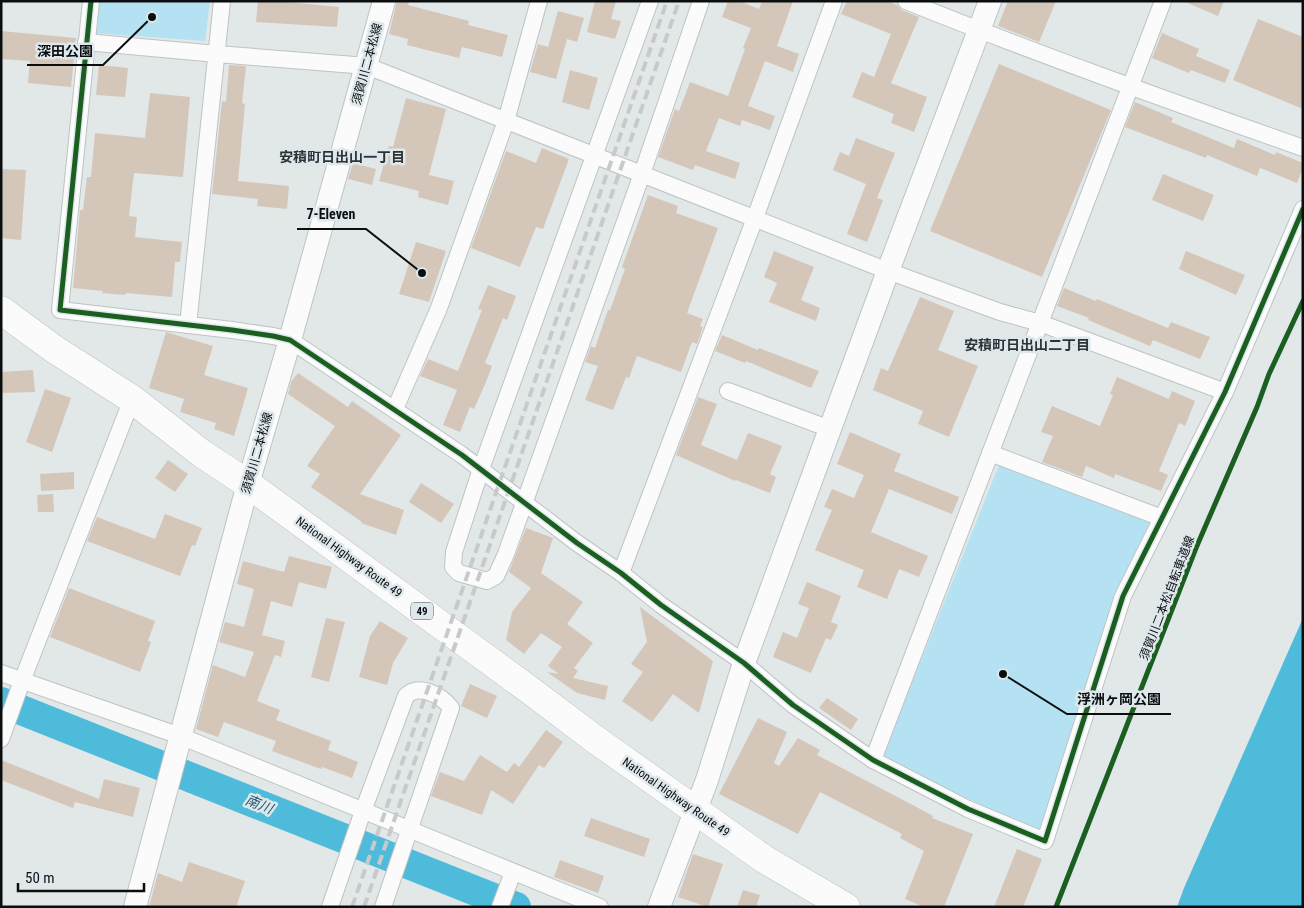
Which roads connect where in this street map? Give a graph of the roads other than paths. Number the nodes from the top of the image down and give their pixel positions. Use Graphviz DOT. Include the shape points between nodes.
graph roads {
  1 [pos="91,1"];
  2 [pos="222,1"];
  3 [pos="384,1"];
  4 [pos="539,1"];
  5 [pos="650,1"];
  6 [pos="701,1"];
  7 [pos="834,1"];
  8 [pos="906,1"];
  9 [pos="990,1"];
  10 [pos="1163,1"];
  11 [pos="979,31"];
  12 [pos="86,42"];
  13 [pos="217,54"];
  14 [pos="367,66"];
  15 [pos="1131,87"];
  16 [pos="506,121"];
  17 [pos="1303,148"];
  18 [pos="595,155"];
  19 [pos="642,174"];
  20 [pos="1303,209"];
  21 [pos="756,218"];
  22 [pos="888,271"];
  23 [pos="1,310"];
  24 [pos="1040,323"];
  25 [pos="188,325"];
  26 [pos="290,340"];
  27 [pos="728,391"];
  28 [pos="1225,392"];
  29 [pos="132,399"];
  30 [pos="395,409"];
  31 [pos="830,429"];
  32 [pos="990,453"];
  33 [pos="481,469"];
  34 [pos="248,484"];
  35 [pos="524,503"];
  36 [pos="1162,518"];
  37 [pos="621,573"];
  38 [pos="744,663"];
  39 [pos="1,673"];
  40 [pos="20,684"];
  41 [pos="4,732"];
  42 [pos="178,742"];
  43 [pos="873,760"];
  44 [pos="695,810"];
  45 [pos="361,815"];
  46 [pos="408,834"];
  47 [pos="512,875"];
  48 [pos="135,907"];
  49 [pos="330,907"];
  50 [pos="383,907"];
  51 [pos="500,907"];
  52 [pos="600,907"];
  53 [pos="659,907"];
  54 [pos="846,907"];
  1 -- 12 [label="street"];
  2 -- 13 [label="street"];
  3 -- 14 [label="street, 須賀川二本松線"];
  4 -- 16 [label="street"];
  5 -- 18 [label="street"];
  6 -- 19 [label="street"];
  7 -- 21 [label="street"];
  8 -- 11 [label="street"];
  9 -- 11 [label="street"];
  10 -- 15 [label="street"];
  11 -- 15 [label="street"];
  11 -- 22 [label="street"];
  12 -- 13 [label="street"];
  12 -- 25 [label="street" via="60,310"];
  13 -- 14 [label="street"];
  13 -- 25 [label="street"];
  14 -- 16 [label="street"];
  14 -- 26 [label="street, 須賀川二本松線"];
  15 -- 17 [label="street"];
  15 -- 24 [label="street"];
  16 -- 18 [label="street"];
  16 -- 30 [label="street" via="439,308"];
  18 -- 19 [label="street"];
  18 -- 33 [label="street"];
  19 -- 21 [label="street"];
  19 -- 35 [label="street"];
  20 -- 28 [label="street"];
  21 -- 22 [label="street"];
  21 -- 37 [label="street"];
  22 -- 24 [label="street" via="1000,312"];
  22 -- 31 [label="street"];
  23 -- 29 [label="highway, National Highway Route 49 / 49"];
  24 -- 28 [label="street"];
  24 -- 32 [label="street"];
  25 -- 26 [label="street"];
  26 -- 30 [label="street"];
  26 -- 34 [label="street, 須賀川二本松線"];
  27 -- 31 [label="street"];
  28 -- 36 [label="street"];
  29 -- 34 [label="highway, National Highway Route 49 / 49" via="201,453"];
  29 -- 40 [label="street"];
  30 -- 33 [label="street"];
  31 -- 38 [label="street"];
  32 -- 36 [label="street"];
  32 -- 43 [label="street"];
  33 -- 35 [label="street"];
  33 -- 35 [label="street" via="454,552 453,566 459,573 487,581 496,576"];
  34 -- 42 [label="street, 須賀川二本松線"];
  34 -- 44 [label="highway, National Highway Route 49 / 49"];
  35 -- 37 [label="street"];
  36 -- 43 [label="street" via="1123,596 1046,841 968,809"];
  37 -- 38 [label="street"];
  38 -- 43 [label="street" via="793,705"];
  38 -- 44 [label="street"];
  39 -- 40 [label="street"];
  40 -- 41 [label="street"];
  40 -- 42 [label="street"];
  42 -- 45 [label="street"];
  42 -- 48 [label="street, 須賀川二本松線"];
  44 -- 53 [label="street"];
  44 -- 54 [label="highway, National Highway Route 49 / 49" via="764,859"];
  45 -- 46 [label="street"];
  45 -- 46 [label="street" via="406,696 419,689 428,692 445,700 450,708"];
  45 -- 49 [label="street"];
  46 -- 47 [label="street"];
  46 -- 50 [label="street"];
  47 -- 51 [label="street"];
  47 -- 52 [label="street"];
}
